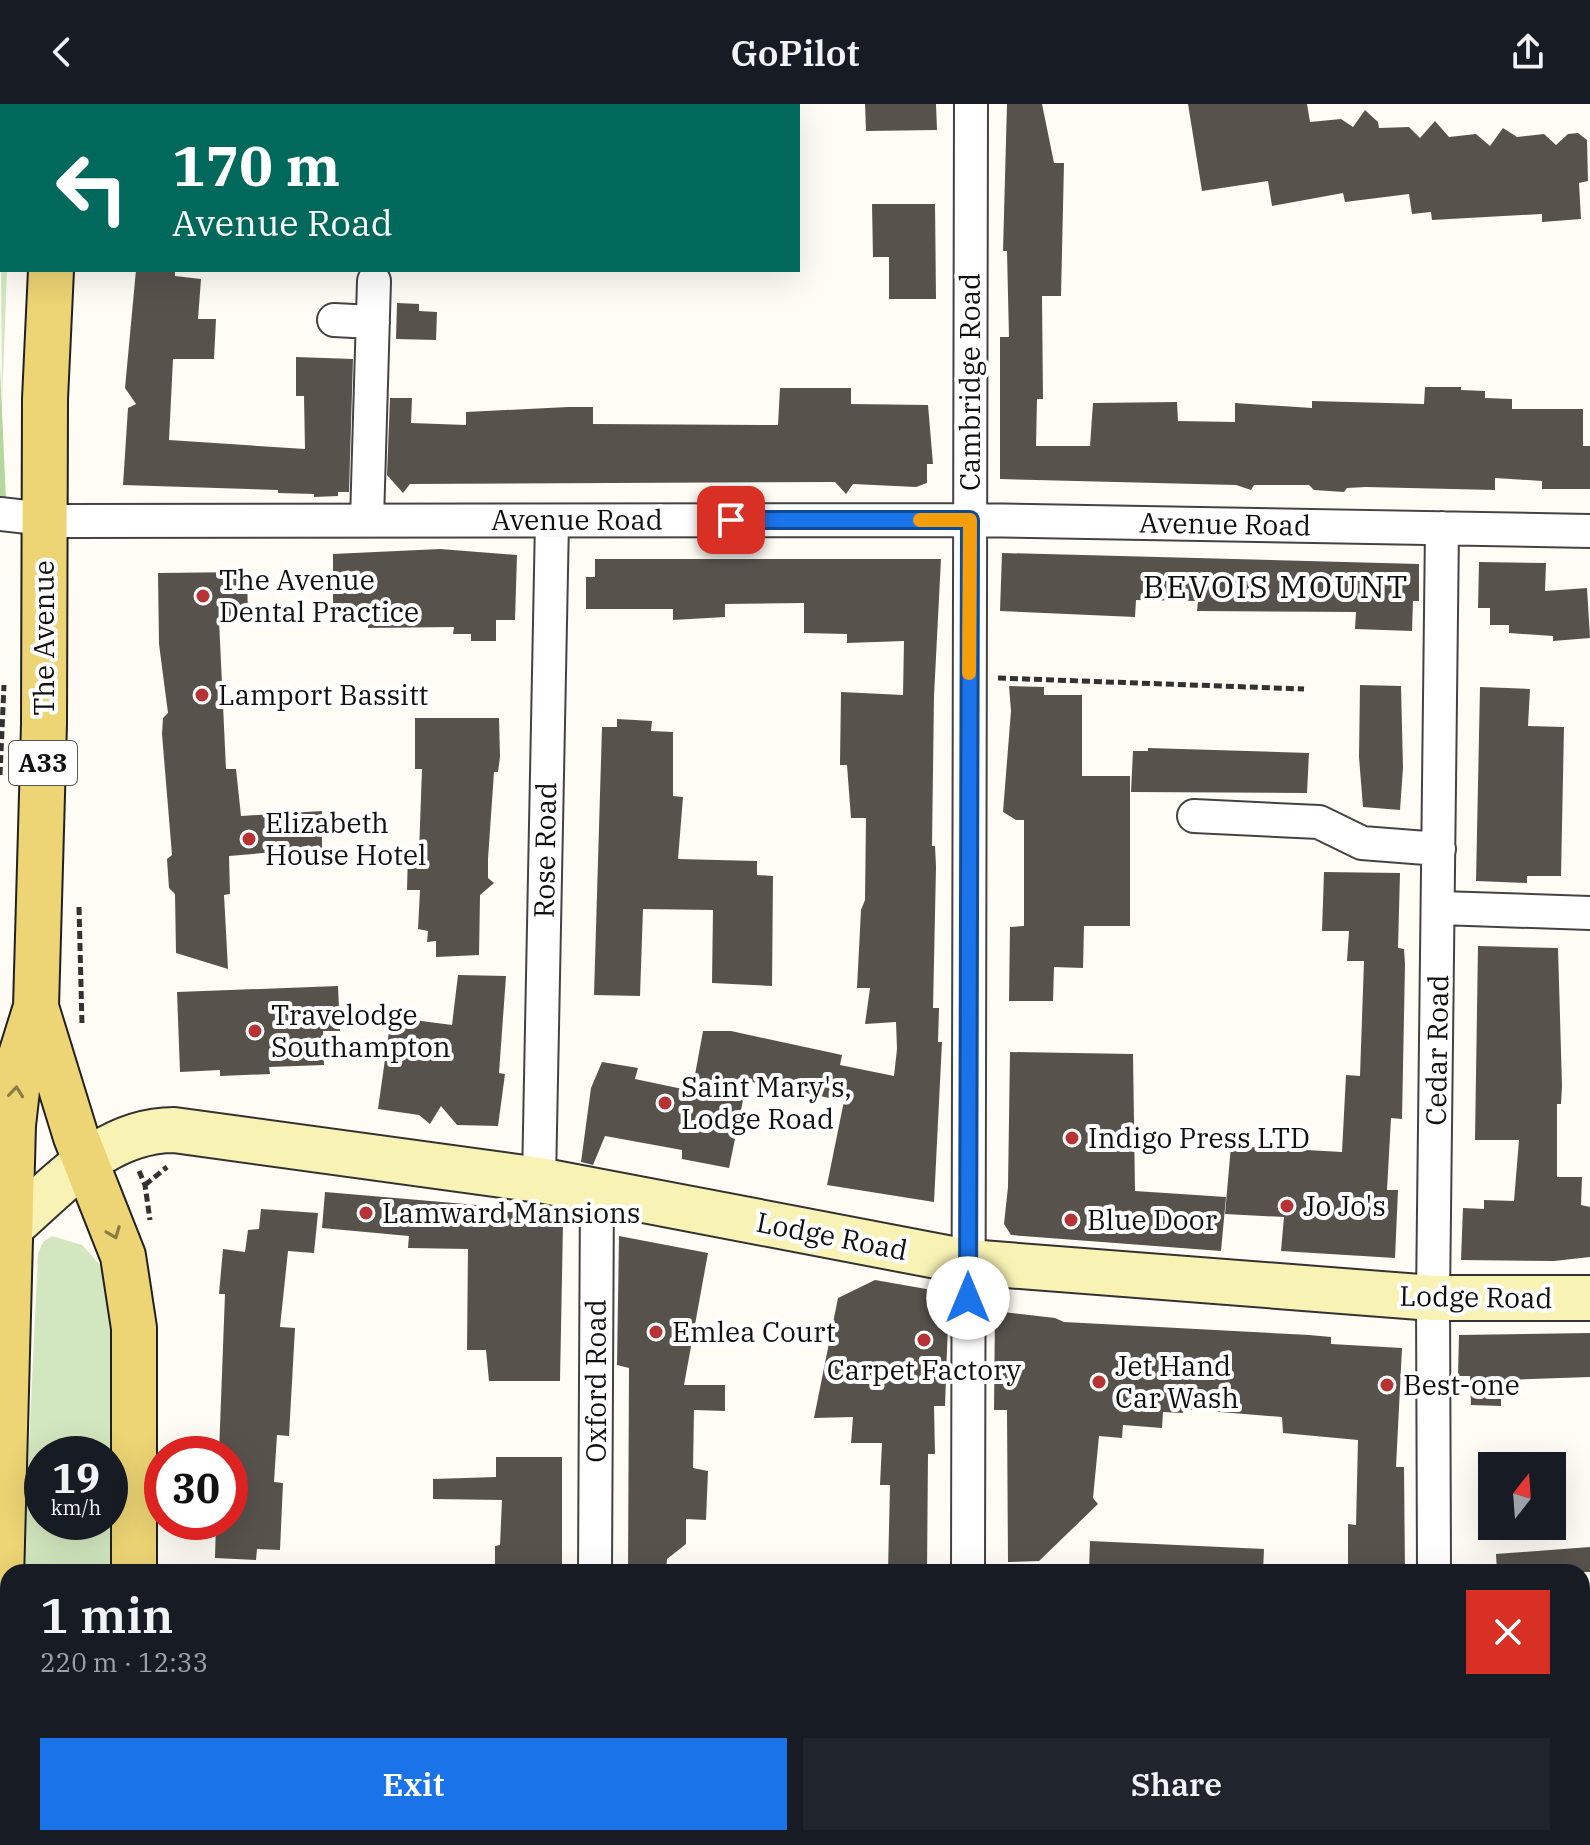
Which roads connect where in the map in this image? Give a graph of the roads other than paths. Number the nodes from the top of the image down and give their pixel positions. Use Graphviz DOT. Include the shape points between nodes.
graph roads {
  1 [pos="971,104"];
  2 [pos="51,272"];
  3 [pos="374,281"];
  4 [pos="334,320"];
  5 [pos="373,322"];
  6 [pos="0,514"];
  7 [pos="44,519"];
  8 [pos="367,520"];
  9 [pos="970,520"];
  10 [pos="552,521"];
  11 [pos="1442,528"];
  12 [pos="1590,531"];
  13 [pos="1194,816"];
  14 [pos="1439,849"];
  15 [pos="1440,908"];
  16 [pos="1590,913"];
  17 [pos="36,1007"];
  18 [pos="85,1161"];
  19 [pos="539,1180"];
  20 [pos="597,1190"];
  21 [pos="6,1227"];
  22 [pos="968,1262"];
  23 [pos="1433,1298"];
  24 [pos="1590,1298"];
  25 [pos="2,1450"];
  26 [pos="1,1564"];
  27 [pos="134,1564"];
  28 [pos="595,1564"];
  29 [pos="968,1564"];
  30 [pos="1434,1564"];
  1 -- 9 [label="street, Cambridge Road"];
  2 -- 7 [label="main road, The Avenue / A33"];
  3 -- 5 [label="street"];
  4 -- 5 [label="street"];
  5 -- 8 [label="street"];
  6 -- 7 [label="street, Avenue Road"];
  7 -- 8 [label="street, Avenue Road"];
  7 -- 17 [label="main road, The Avenue / A33"];
  8 -- 10 [label="street, Avenue Road"];
  9 -- 10 [label="street, Avenue Road"];
  9 -- 11 [label="street, Avenue Road"];
  9 -- 22 [label="street, Cambridge Road"];
  10 -- 19 [label="street, Rose Road"];
  11 -- 12 [label="street, Avenue Road"];
  11 -- 14 [label="street, Cedar Road"];
  13 -- 14 [label="street" via="1319,822 1362,843"];
  14 -- 15 [label="street, Cedar Road"];
  15 -- 16 [label="street"];
  15 -- 23 [label="street, Cedar Road"];
  17 -- 18 [label="main road, The Avenue / A33"];
  21 -- 17 [label="main road, The Avenue / A33, one-way" via="19,1070"];
  18 -- 19 [label="street, Lodge Road" via="137,1134 174,1130"];
  18 -- 21 [label="street, Lodge Road"];
  18 -- 27 [label="main road, The Avenue / A33, one-way" via="123,1256 134,1328"];
  19 -- 20 [label="street, Lodge Road"];
  20 -- 22 [label="street, Lodge Road"];
  20 -- 28 [label="street, Oxford Road"];
  21 -- 25 [label="main road, The Avenue / A33"];
  22 -- 23 [label="street, Lodge Road"];
  22 -- 29 [label="street, Cambridge Road"];
  23 -- 24 [label="street, Lodge Road"];
  23 -- 30 [label="street, Cedar Road"];
  25 -- 26 [label="main road, The Avenue / A33"];
}
